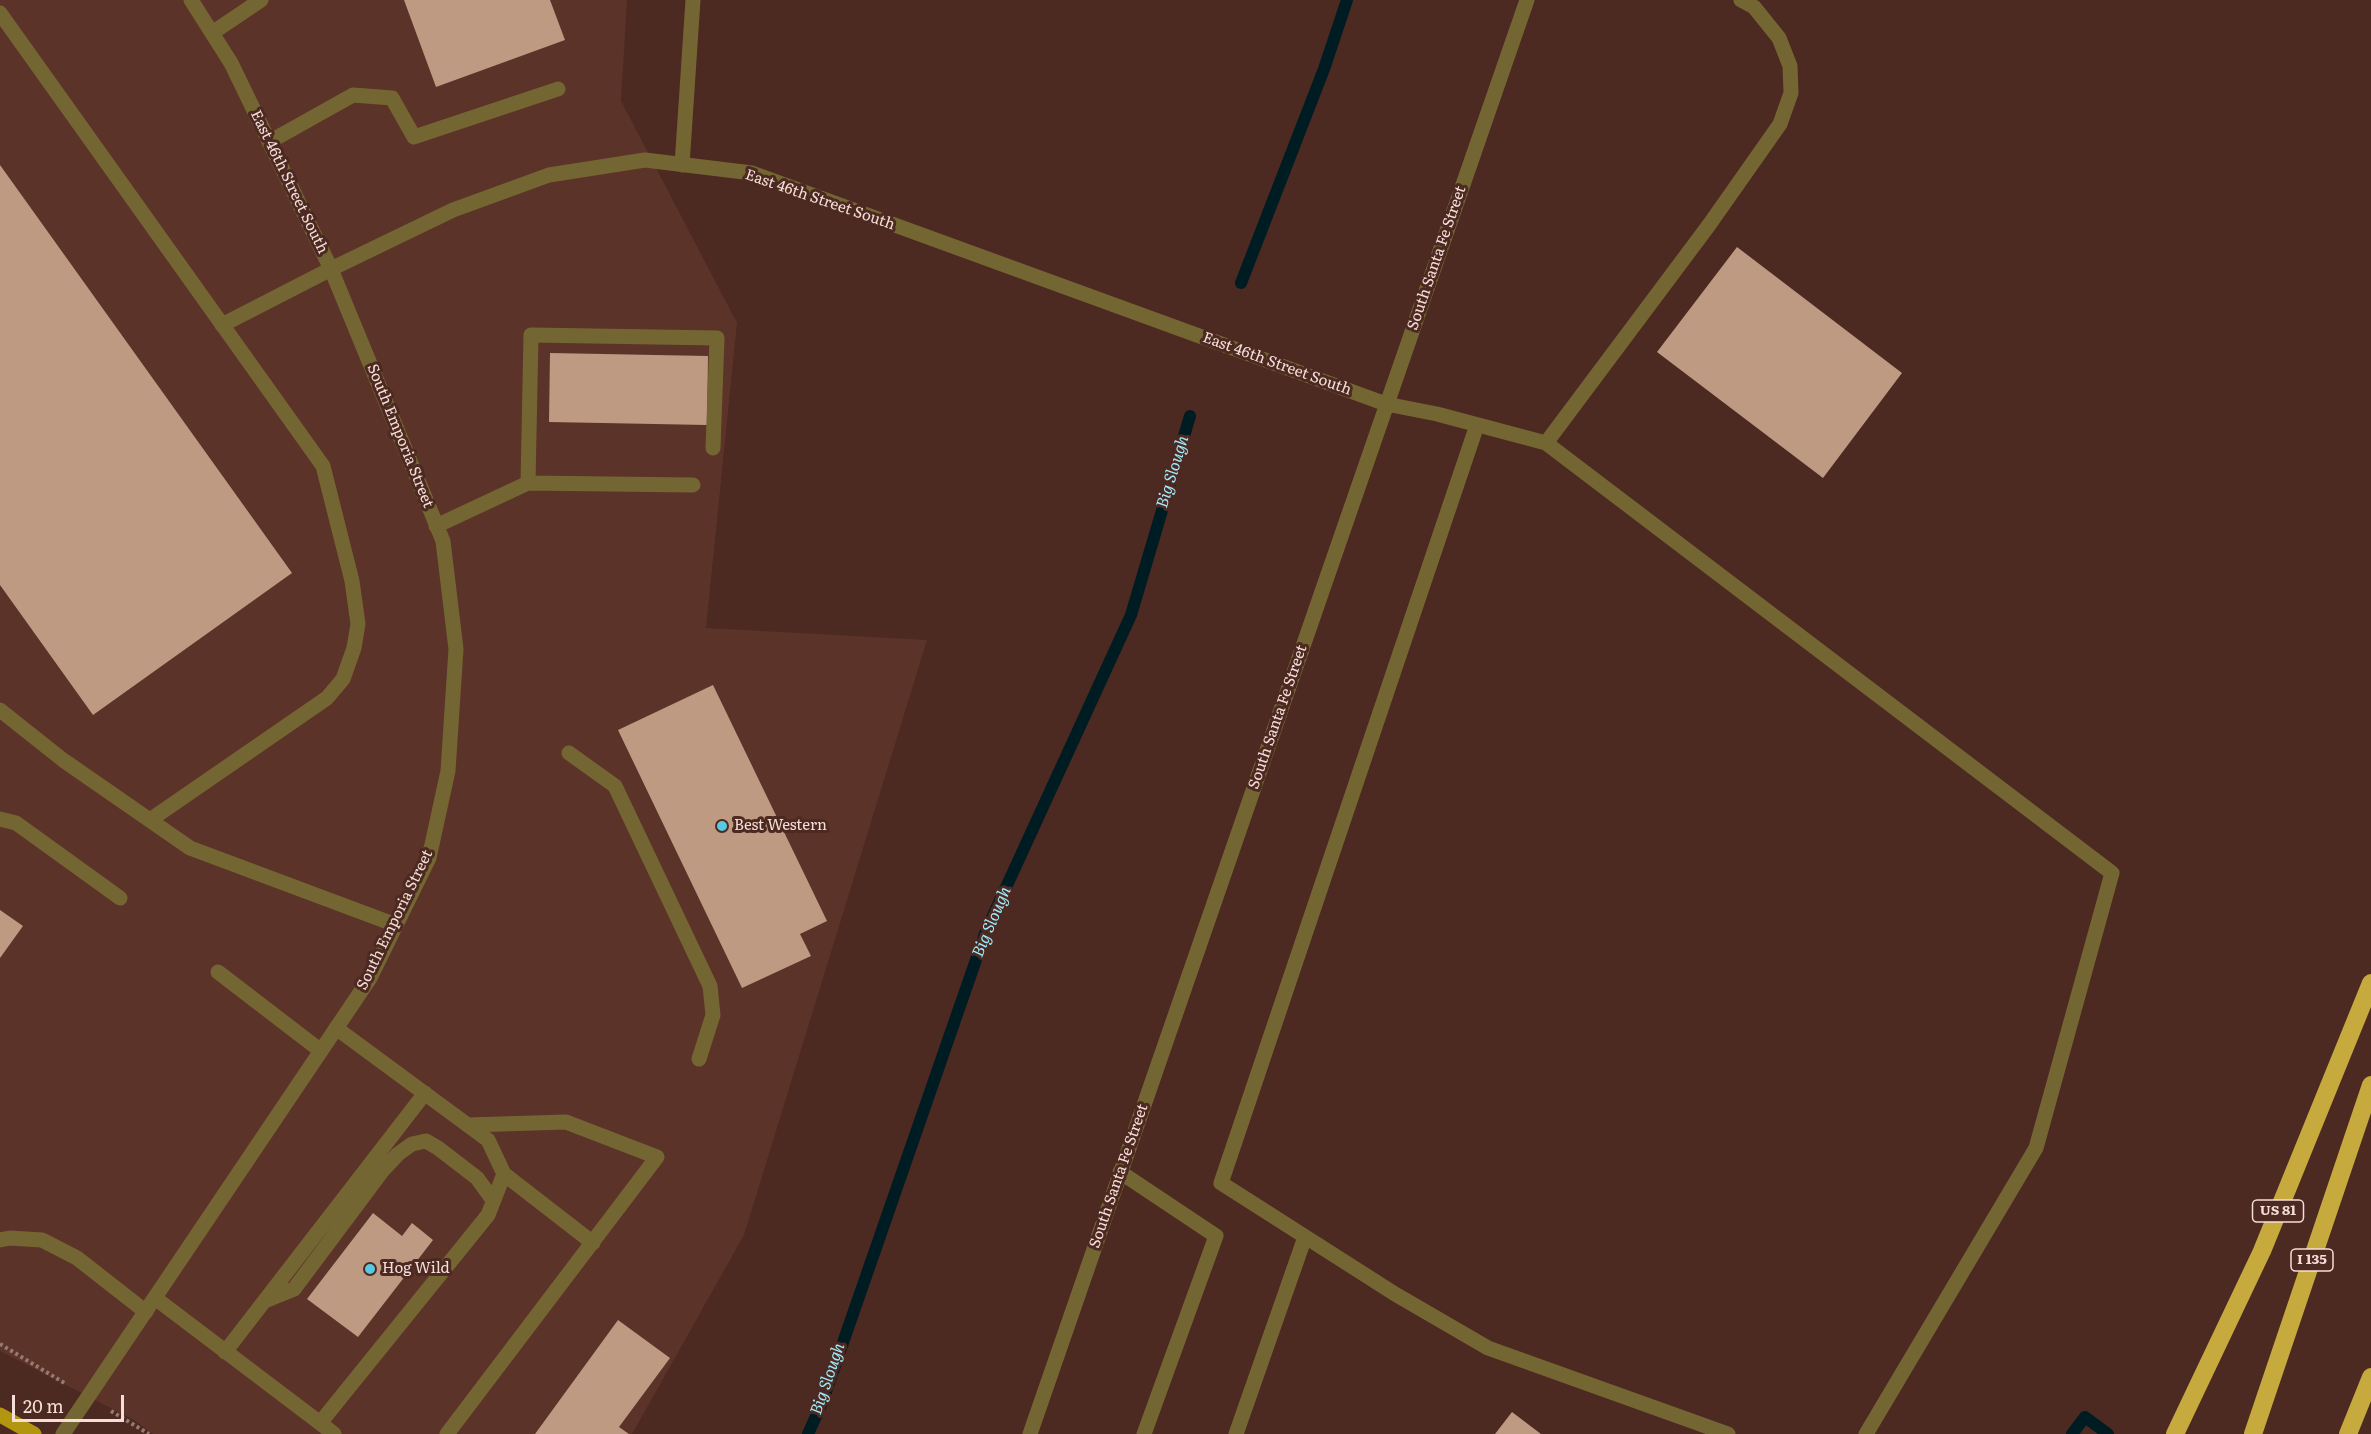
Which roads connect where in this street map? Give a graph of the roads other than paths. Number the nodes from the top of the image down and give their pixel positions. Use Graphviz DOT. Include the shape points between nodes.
graph roads {
  1 [pos="191,0"];
  2 [pos="261,0"];
  3 [pos="693,0"];
  4 [pos="1527,0"];
  5 [pos="1741,0"];
  6 [pos="0,13"];
  7 [pos="212,33"];
  8 [pos="558,89"];
  9 [pos="270,142"];
  10 [pos="682,165"];
  11 [pos="331,269"];
  12 [pos="222,325"];
  13 [pos="1386,404"];
  14 [pos="1477,425"];
  15 [pos="1546,444"];
  16 [pos="713,448"];
  17 [pos="528,483"];
  18 [pos="693,485"];
  19 [pos="436,526"];
  20 [pos="0,710"];
  21 [pos="568,753"];
  22 [pos="0,819"];
  23 [pos="150,820"];
  24 [pos="120,898"];
  25 [pos="396,925"];
  26 [pos="218,972"];
  27 [pos="2371,983"];
  28 [pos="336,1028"];
  29 [pos="321,1051"];
  30 [pos="699,1059"];
  31 [pos="2371,1085"];
  32 [pos="425,1093"];
  33 [pos="468,1125"];
  34 [pos="1120,1172"];
  35 [pos="504,1174"];
  36 [pos="494,1200"];
  37 [pos="1305,1237"];
  38 [pos="0,1240"];
  39 [pos="593,1243"];
  40 [pos="265,1301"];
  41 [pos="151,1305"];
  42 [pos="225,1352"];
  43 [pos="2371,1377"];
  44 [pos="0,1415"];
  45 [pos="320,1423"];
  46 [pos="34,1434"];
  47 [pos="63,1434"];
  48 [pos="334,1434"];
  49 [pos="447,1434"];
  50 [pos="1030,1434"];
  51 [pos="1144,1434"];
  52 [pos="1236,1434"];
  53 [pos="1728,1434"];
  54 [pos="1866,1434"];
  55 [pos="2175,1434"];
  56 [pos="2253,1434"];
  57 [pos="2348,1434"];
  1 -- 7 [label="street, East 46th Street South"];
  2 -- 7 [label="street"];
  3 -- 10 [label="street"];
  4 -- 13 [label="street, South Santa Fe Street"];
  5 -- 15 [label="street" via="1754,7 1779,38 1790,66 1791,93 1780,124"];
  6 -- 12 [label="street"];
  7 -- 9 [label="street, East 46th Street South"];
  8 -- 9 [label="street" via="414,137 392,98 353,95"];
  9 -- 11 [label="street, East 46th Street South"];
  10 -- 11 [label="street, East 46th Street South" via="645,160 549,175 453,210"];
  10 -- 13 [label="street, East 46th Street South" via="752,173"];
  11 -- 12 [label="street"];
  11 -- 19 [label="street, South Emporia Street"];
  12 -- 23 [label="street" via="322,466 352,581 358,624 343,679 327,698"];
  13 -- 14 [label="street, East 46th Street South"];
  13 -- 34 [label="street, South Santa Fe Street"];
  14 -- 15 [label="street, East 46th Street South"];
  14 -- 37 [label="street" via="1221,1183"];
  15 -- 54 [label="street" via="2112,873 2036,1148"];
  16 -- 17 [label="street" via="717,338 531,336"];
  17 -- 18 [label="street"];
  17 -- 19 [label="street"];
  19 -- 25 [label="street, South Emporia Street" via="443,541 456,649 448,771 429,858"];
  20 -- 23 [label="street" via="63,760"];
  21 -- 30 [label="street" via="615,786 710,986 713,1015"];
  22 -- 24 [label="street" via="16,823"];
  23 -- 25 [label="street" via="190,848"];
  25 -- 28 [label="street, South Emporia Street" via="370,978"];
  26 -- 29 [label="street"];
  27 -- 55 [label="highway, US 81" via="2262,1251"];
  28 -- 29 [label="street, South Emporia Street"];
  28 -- 32 [label="street"];
  29 -- 41 [label="street, South Emporia Street"];
  31 -- 56 [label="highway, I 135"];
  32 -- 33 [label="street"];
  32 -- 40 [label="street"];
  33 -- 35 [label="street" via="488,1140"];
  33 -- 39 [label="street" via="566,1122 657,1157"];
  34 -- 50 [label="street, South Santa Fe Street"];
  34 -- 51 [label="street" via="1216,1236"];
  35 -- 36 [label="street"];
  35 -- 39 [label="street"];
  36 -- 40 [label="street" via="477,1178 438,1148 426,1142 412,1144 383,1170 294,1289"];
  36 -- 45 [label="street" via="488,1215"];
  37 -- 52 [label="street"];
  37 -- 53 [label="street" via="1488,1348"];
  38 -- 41 [label="street" via="42,1240"];
  39 -- 49 [label="street"];
  40 -- 42 [label="street"];
  41 -- 42 [label="street"];
  41 -- 47 [label="street, South Emporia Street"];
  42 -- 45 [label="street"];
  43 -- 57 [label="highway"];
  44 -- 46 [label="main road"];
  45 -- 48 [label="street"];
}
